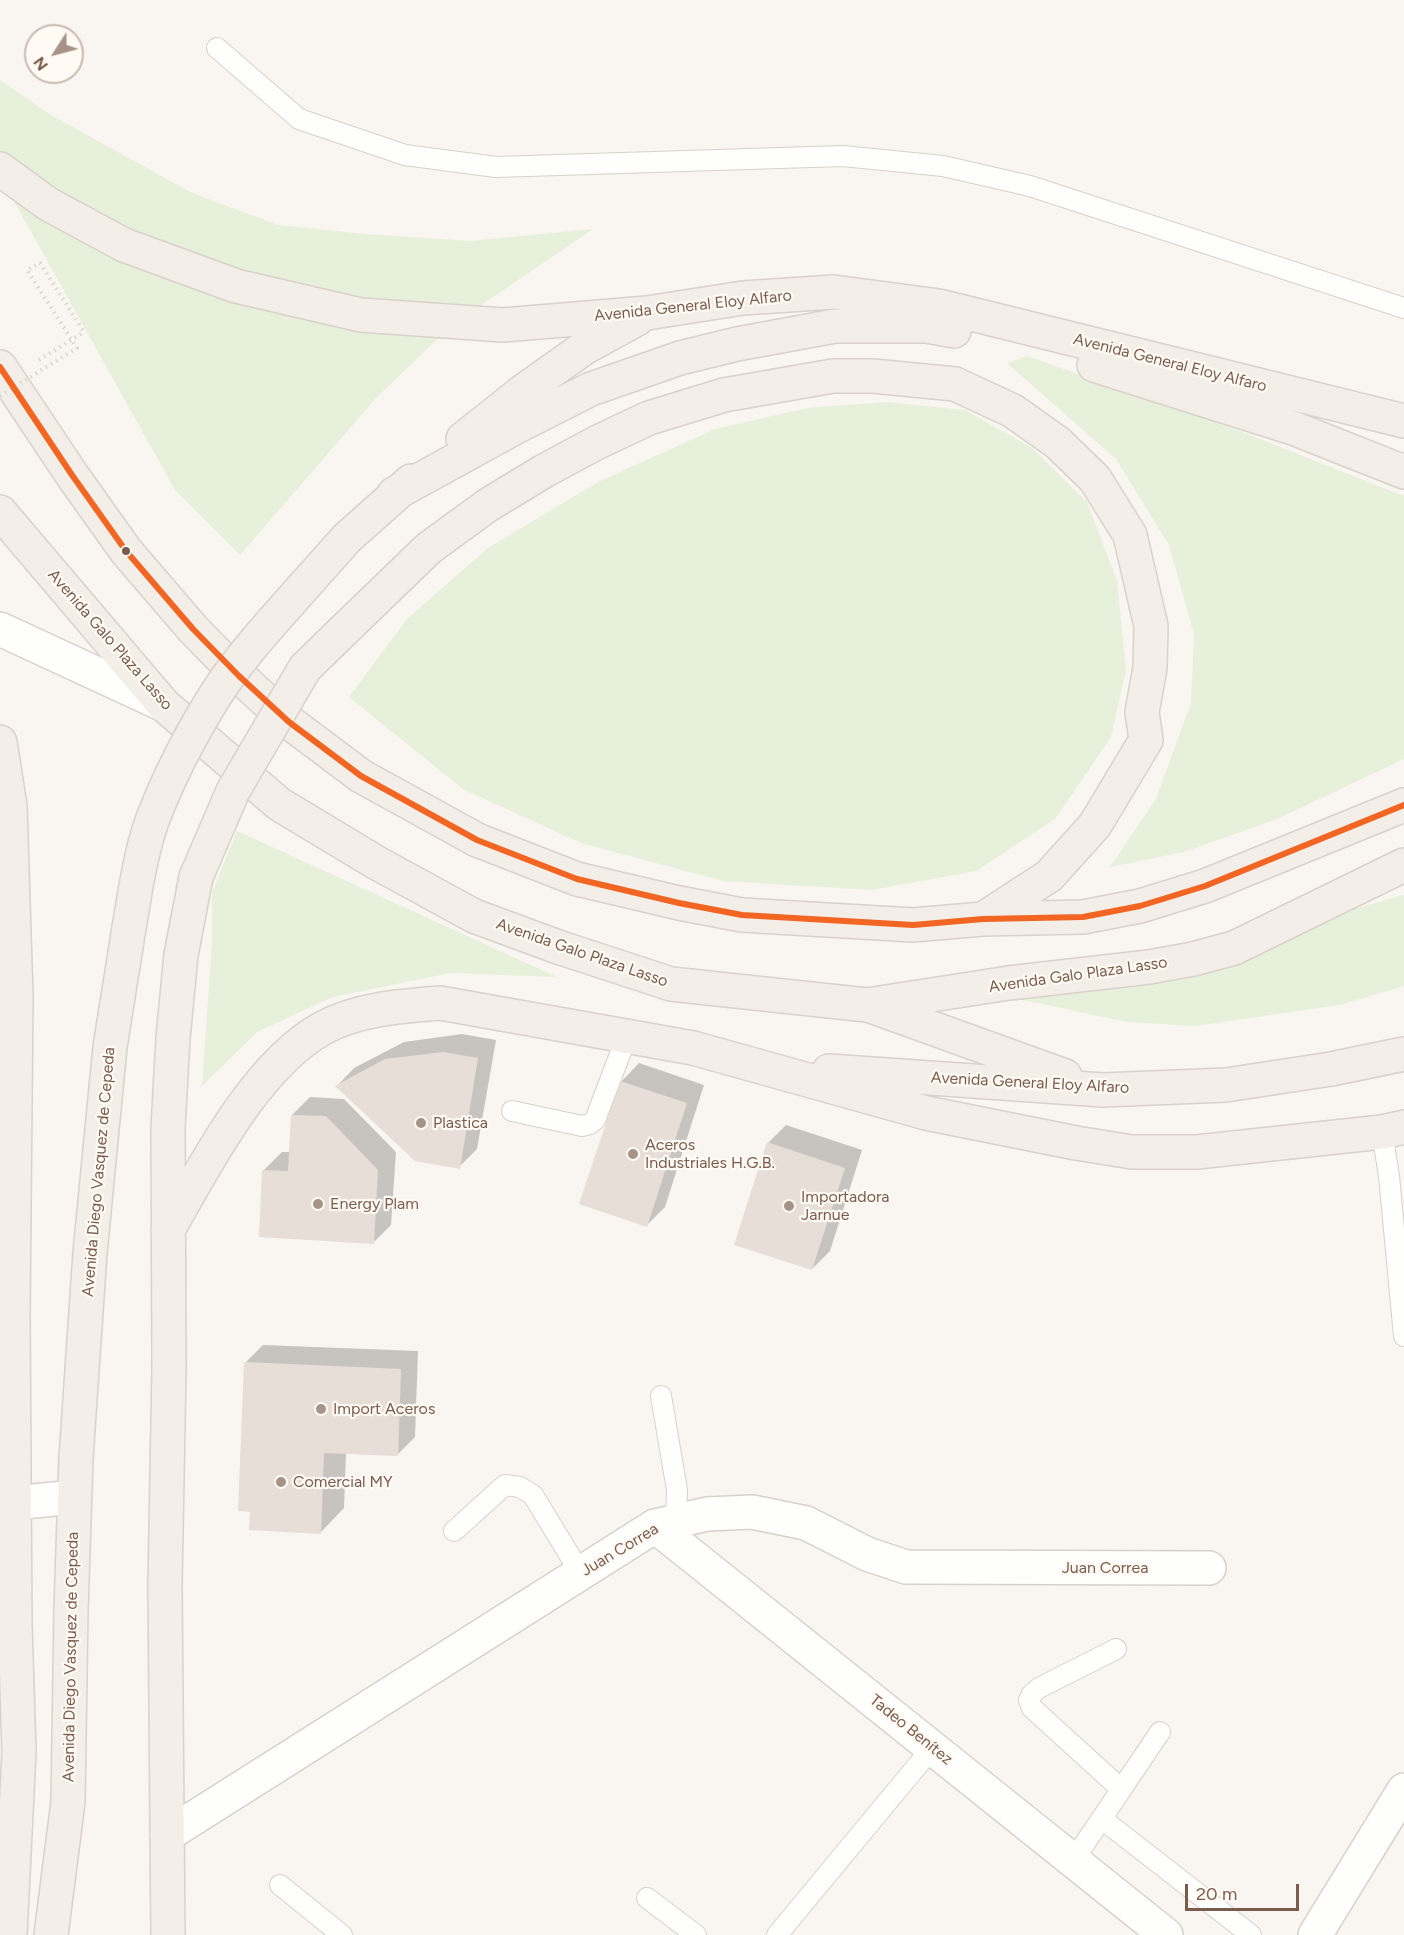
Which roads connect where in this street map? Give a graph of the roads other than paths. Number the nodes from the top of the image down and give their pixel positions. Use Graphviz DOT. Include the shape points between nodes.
graph roads {
  1 [pos="216,48"];
  2 [pos="0,169"];
  3 [pos="1404,308"];
  4 [pos="647,314"];
  5 [pos="3,381"];
  6 [pos="1404,421"];
  7 [pos="1404,472"];
  8 [pos="394,494"];
  9 [pos="0,512"];
  10 [pos="0,629"];
  11 [pos="164,705"];
  12 [pos="0,742"];
  13 [pos="1404,805"];
  14 [pos="1404,865"];
  15 [pos="983,919"];
  16 [pos="867,1005"];
  17 [pos="627,1036"];
  18 [pos="1404,1054"];
  19 [pos="761,1066"];
  20 [pos="1103,1090"];
  21 [pos="512,1111"];
  22 [pos="1393,1130"];
  23 [pos="168,1230"];
  24 [pos="1404,1336"];
  25 [pos="661,1396"];
  26 [pos="74,1497"];
  27 [pos="7,1502"];
  28 [pos="666,1523"];
  29 [pos="454,1531"];
  30 [pos="1209,1568"];
  31 [pos="580,1574"];
  32 [pos="1116,1649"];
  33 [pos="1160,1732"];
  34 [pos="932,1748"];
  35 [pos="1121,1790"];
  36 [pos="1404,1790"];
  37 [pos="1102,1819"];
  38 [pos="167,1835"];
  39 [pos="1073,1861"];
  40 [pos="280,1885"];
  41 [pos="647,1898"];
  42 [pos="10,1935"];
  43 [pos="51,1935"];
  44 [pos="168,1935"];
  45 [pos="342,1935"];
  46 [pos="696,1935"];
  47 [pos="777,1935"];
  48 [pos="1166,1935"];
  49 [pos="1251,1935"];
  50 [pos="1315,1935"];
  1 -- 3 [label="lane" via="299,119 405,155 496,167 843,156 943,166 1030,186"];
  2 -- 4 [label="main road, Avenida General Eloy Alfaro" via="48,204 124,245 236,286 361,315 503,325"];
  4 -- 6 [label="main road, Avenida General Eloy Alfaro" via="743,298 834,292 939,306"];
  4 -- 8 [label="main road" via="584,348 522,392"];
  5 -- 15 [label="main road" via="126,551 239,676 289,722 371,781 477,840 577,879 742,915 901,924"];
  7 -- 8 [label="main road" via="1293,428 1037,347 927,326 835,326 680,358 591,389"];
  8 -- 26 [label="main road, Avenida Diego Vasquez de Cepeda, bridge" via="305,585 219,690 175,767 152,823 142,855 110,1047 94,1207"];
  9 -- 11 [label="main road, Avenida Galo Plaza Lasso"];
  10 -- 11 [label="street"];
  11 -- 16 [label="main road, Avenida Galo Plaza Lasso" via="279,804 474,916 671,984"];
  12 -- 27 [label="main road" via="10,806 16,997"];
  13 -- 15 [label="main road" via="1205,886 1140,906 1083,917"];
  14 -- 16 [label="main road, Avenida Galo Plaza Lasso" via="1234,948 1193,959"];
  15 -- 23 [label="main road, bridge" via="1049,876 1095,825 1146,740 1142,712 1150,668 1150,626 1130,535 1095,479 1058,443 1013,411 955,384 833,376 724,395 649,418 562,461 488,505 429,548 305,668 233,791 196,877 181,955 173,1038"];
  16 -- 20 [label="main road"];
  17 -- 19 [label="main road"];
  17 -- 21 [label="lane" via="595,1120 590,1124 582,1126"];
  17 -- 23 [label="main road" via="440,1003 365,1013 323,1028 263,1079 210,1156"];
  18 -- 20 [label="main road, Avenida General Eloy Alfaro" via="1226,1085"];
  19 -- 20 [label="main road, Avenida General Eloy Alfaro"];
  19 -- 22 [label="main road" via="926,1113 1132,1152 1197,1152"];
  22 -- 24 [label="lane" via="1389,1176"];
  23 -- 38 [label="main road"];
  25 -- 28 [label="lane" via="677,1490"];
  26 -- 27 [label="street"];
  26 -- 43 [label="main road, Avenida Diego Vasquez de Cepeda" via="68,1802"];
  27 -- 42 [label="main road" via="19,1752"];
  28 -- 30 [label="street, Juan Correa" via="707,1514 752,1512 806,1523 867,1554 906,1567"];
  28 -- 31 [label="street, Juan Correa"];
  28 -- 34 [label="street, Tadeo Benítez"];
  29 -- 31 [label="lane" via="505,1485 520,1487 533,1495"];
  31 -- 38 [label="street, Juan Correa"];
  32 -- 35 [label="lane" via="1039,1688 1029,1700 1032,1708"];
  33 -- 35 [label="lane"];
  34 -- 39 [label="street, Tadeo Benítez"];
  34 -- 47 [label="lane"];
  35 -- 37 [label="lane"];
  36 -- 50 [label="street"];
  37 -- 39 [label="lane"];
  37 -- 49 [label="lane"];
  38 -- 44 [label="main road"];
  39 -- 48 [label="street, Tadeo Benítez"];
  40 -- 45 [label="lane"];
  41 -- 46 [label="lane"];
}
